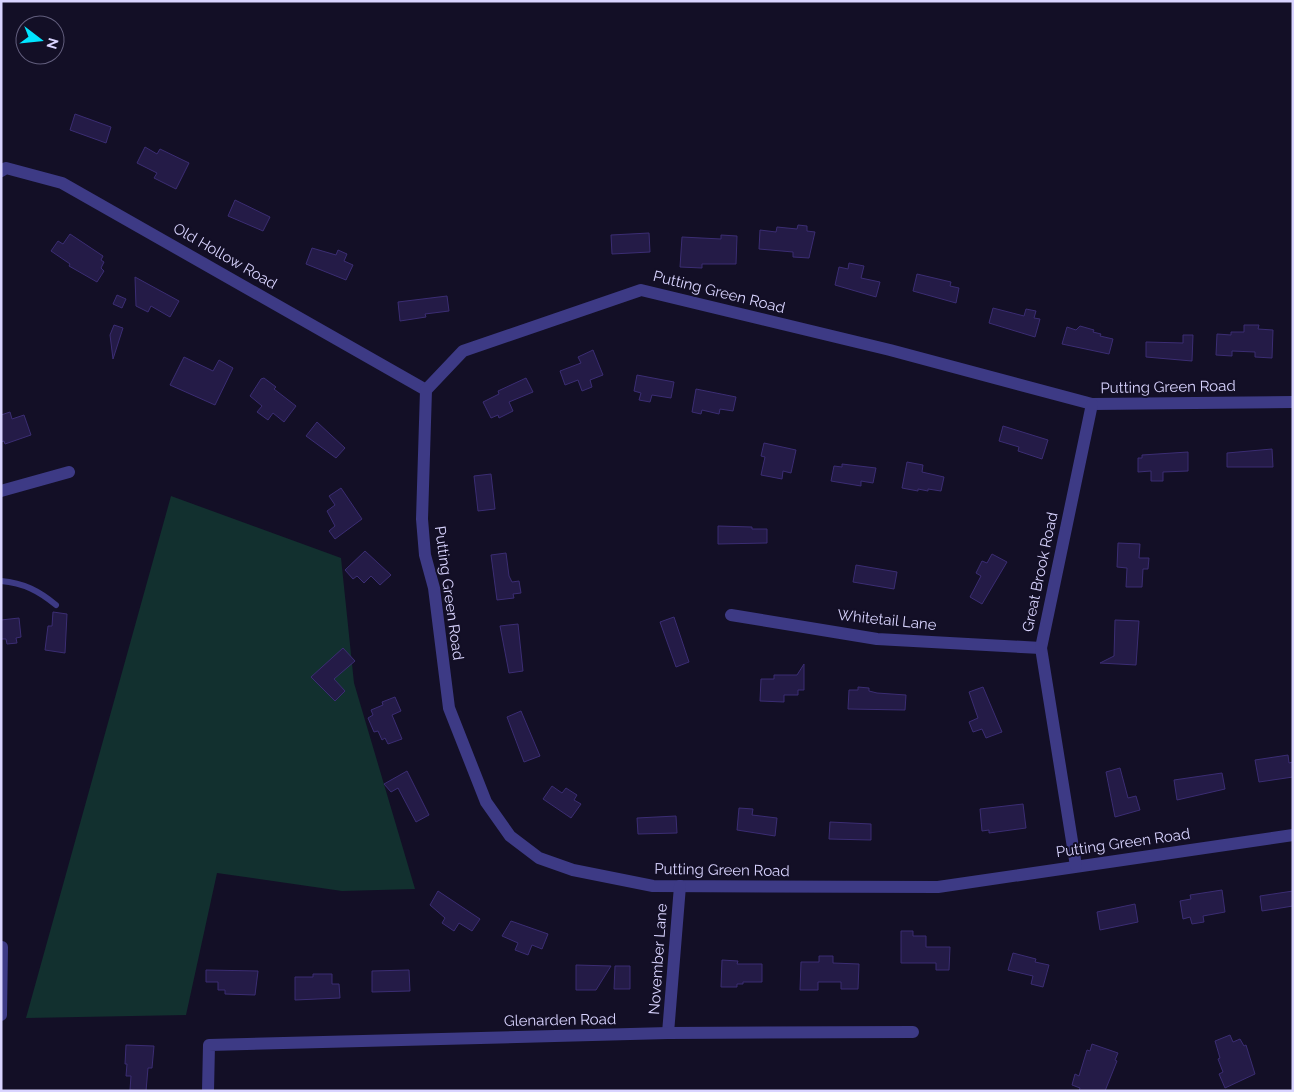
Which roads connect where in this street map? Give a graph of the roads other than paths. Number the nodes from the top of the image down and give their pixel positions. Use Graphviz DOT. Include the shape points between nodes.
graph roads {
  1 [pos="1,171"];
  2 [pos="426,390"];
  3 [pos="1293,402"];
  4 [pos="1092,404"];
  5 [pos="69,472"];
  6 [pos="1,491"];
  7 [pos="1,581"];
  8 [pos="56,604"];
  9 [pos="731,614"];
  10 [pos="1041,648"];
  11 [pos="1293,835"];
  12 [pos="1076,866"];
  13 [pos="680,886"];
  14 [pos="2,947"];
  15 [pos="2,970"];
  16 [pos="1,1015"];
  17 [pos="913,1032"];
  18 [pos="668,1034"];
  19 [pos="208,1091"];
  1 -- 2 [label="street, Old Hollow Road" via="6,168 62,182"];
  2 -- 4 [label="street, Putting Green Road" via="463,351 641,290 890,350"];
  2 -- 13 [label="street, Putting Green Road" via="422,519 425,555 434,588 449,708 486,802 510,836 539,858 608,878 653,886"];
  3 -- 4 [label="street, Putting Green Road"];
  4 -- 10 [label="street, Great Brook Road"];
  5 -- 6 [label="street"];
  7 -- 8 [label="lane" via="24,585"];
  9 -- 10 [label="street, Whitetail Lane" via="876,638"];
  10 -- 12 [label="street, Great Brook Road"];
  11 -- 12 [label="street, Putting Green Road"];
  12 -- 13 [label="street, Putting Green Road" via="938,888"];
  13 -- 18 [label="street, November Lane"];
  14 -- 15 [label="street"];
  15 -- 16 [label="street"];
  17 -- 18 [label="street, Glenarden Road"];
  18 -- 19 [label="street, Glenarden Road" via="208,1045"];
}
